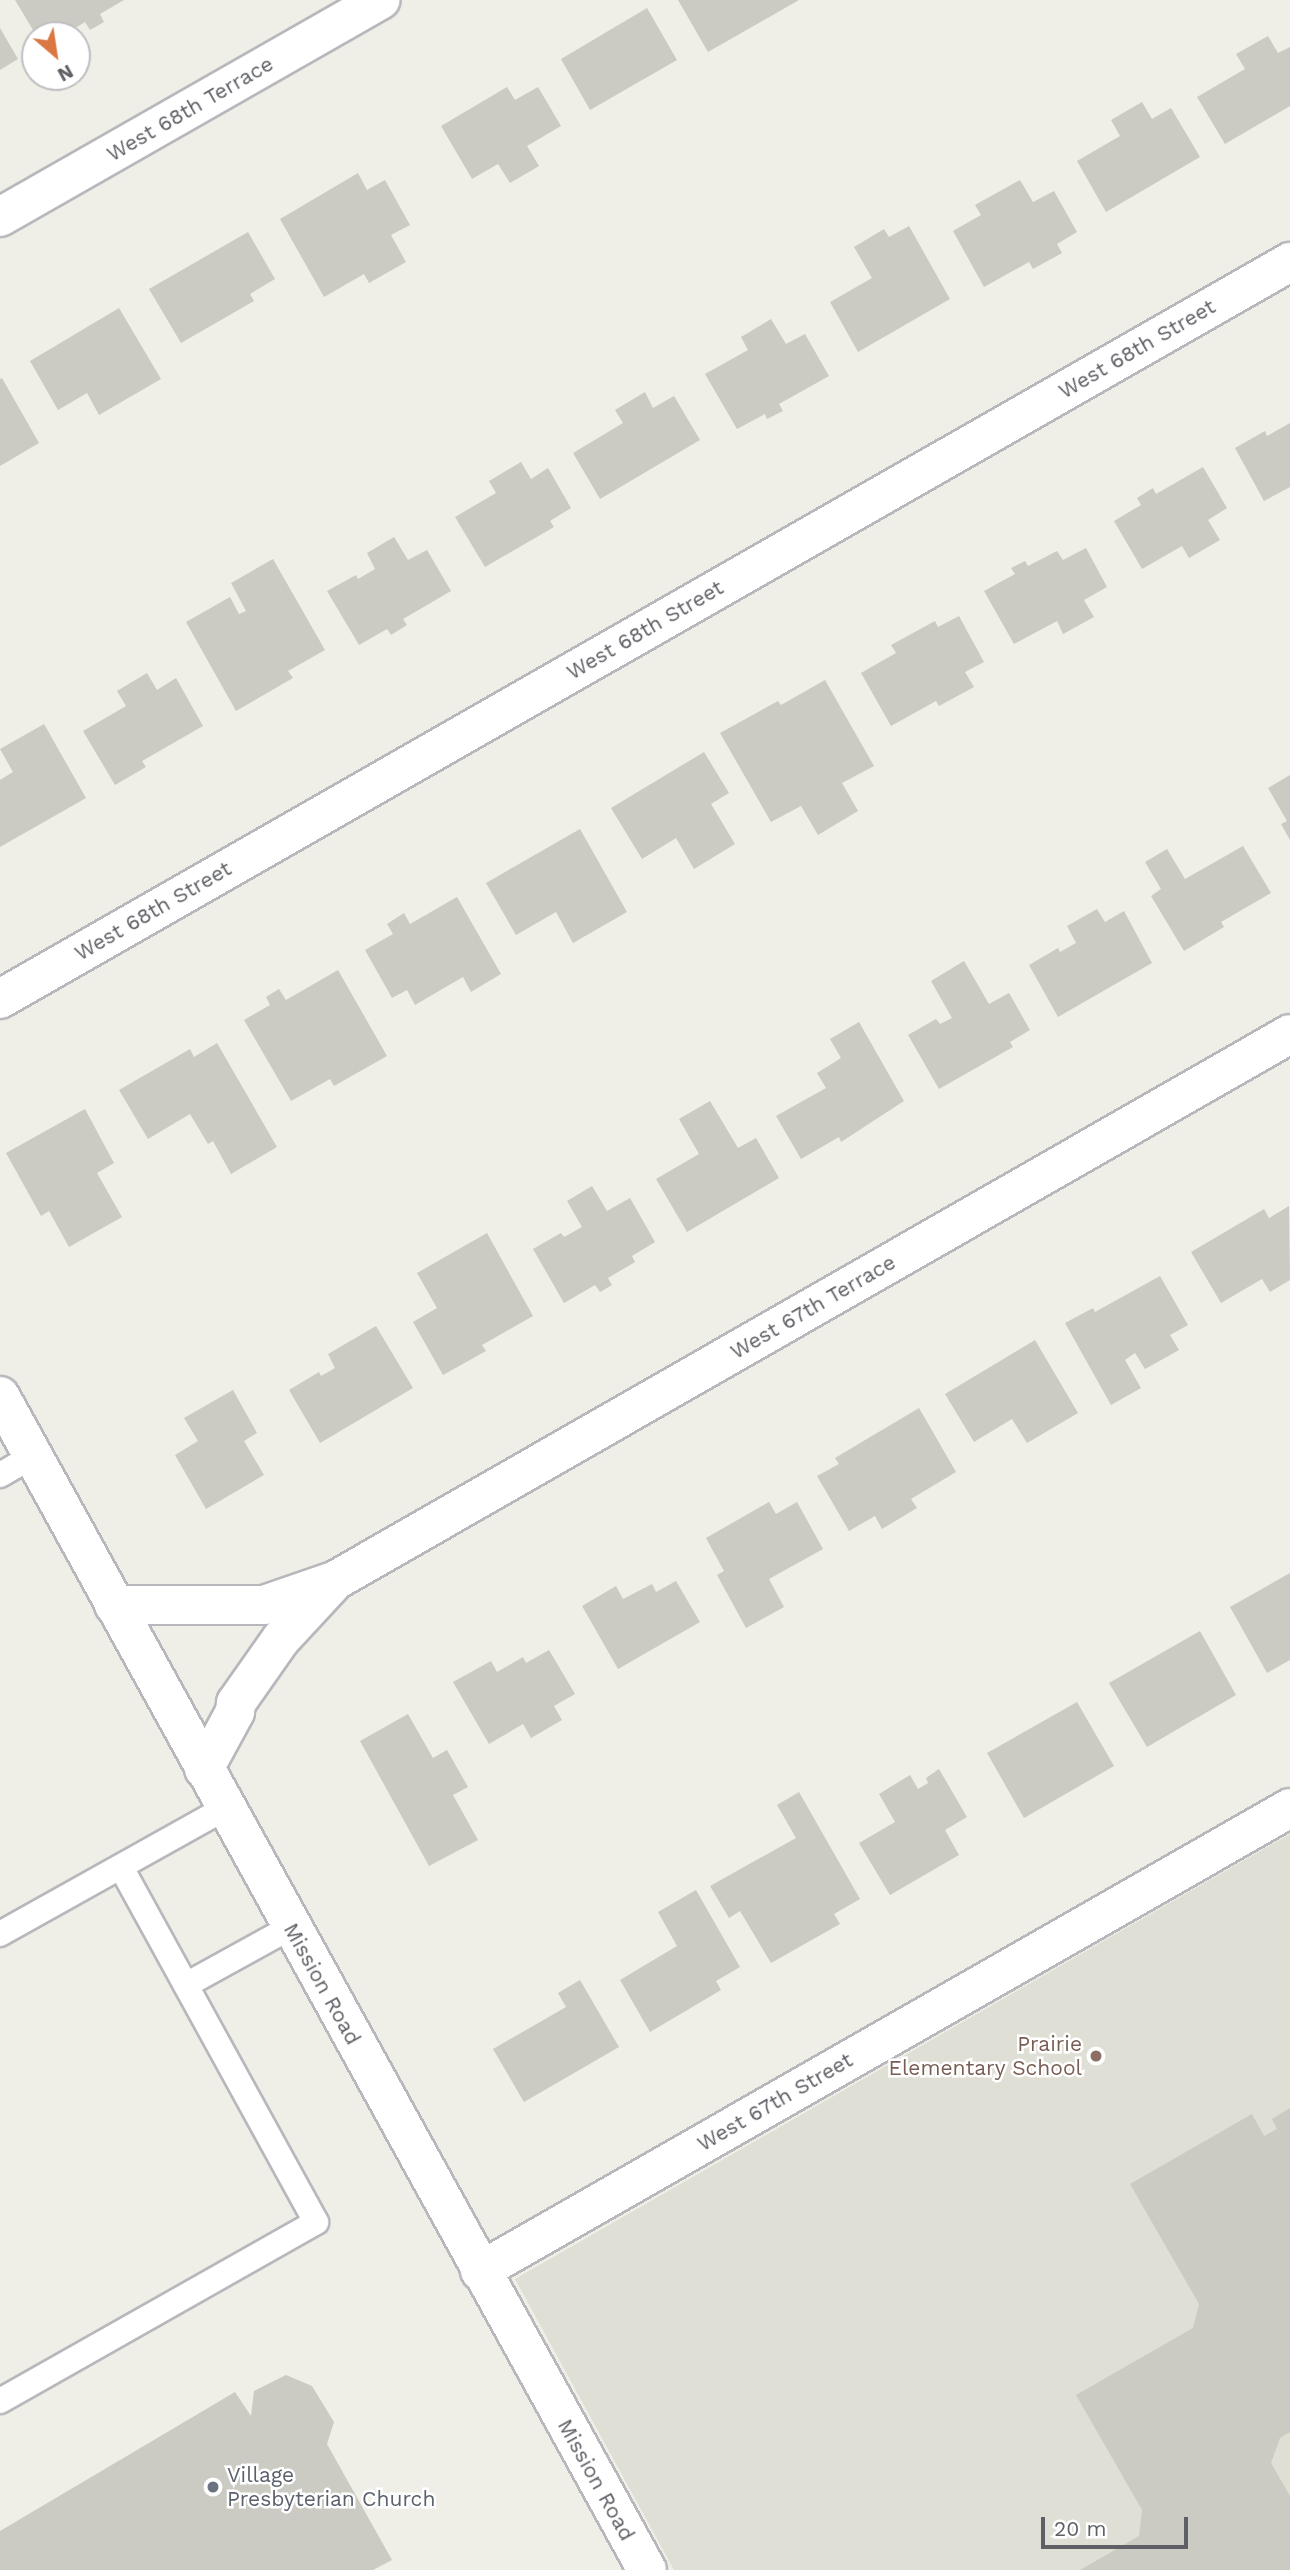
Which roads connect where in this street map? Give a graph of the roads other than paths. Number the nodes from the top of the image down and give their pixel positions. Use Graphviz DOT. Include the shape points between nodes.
graph roads {
  1 [pos="381,0"];
  2 [pos="0,217"];
  3 [pos="1290,261"];
  4 [pos="0,999"];
  5 [pos="1290,1034"];
  6 [pos="0,1396"];
  7 [pos="33,1456"];
  8 [pos="0,1475"];
  9 [pos="336,1580"];
  10 [pos="114,1605"];
  11 [pos="204,1769"];
  12 [pos="225,1808"];
  13 [pos="1290,1808"];
  14 [pos="121,1867"];
  15 [pos="290,1927"];
  16 [pos="0,1934"];
  17 [pos="186,1985"];
  18 [pos="480,2271"];
  19 [pos="0,2401"];
  20 [pos="647,2570"];
  1 -- 2 [label="street, West 68th Terrace"];
  3 -- 4 [label="street, West 68th Street"];
  5 -- 9 [label="street, West 67th Terrace"];
  6 -- 7 [label="street, Mission Road"];
  7 -- 8 [label="lane"];
  7 -- 10 [label="street, Mission Road"];
  9 -- 10 [label="street, West 67th Terrace" via="264,1605"];
  9 -- 11 [label="street, West 67th Terrace" via="281,1639 236,1703"];
  10 -- 11 [label="street, Mission Road"];
  11 -- 12 [label="street, Mission Road"];
  12 -- 14 [label="lane"];
  12 -- 15 [label="street, Mission Road"];
  13 -- 18 [label="street, West 67th Street"];
  14 -- 16 [label="lane"];
  14 -- 17 [label="lane"];
  15 -- 17 [label="lane"];
  15 -- 18 [label="street, Mission Road"];
  17 -- 19 [label="lane" via="316,2222"];
  18 -- 20 [label="street, Mission Road"];
}
